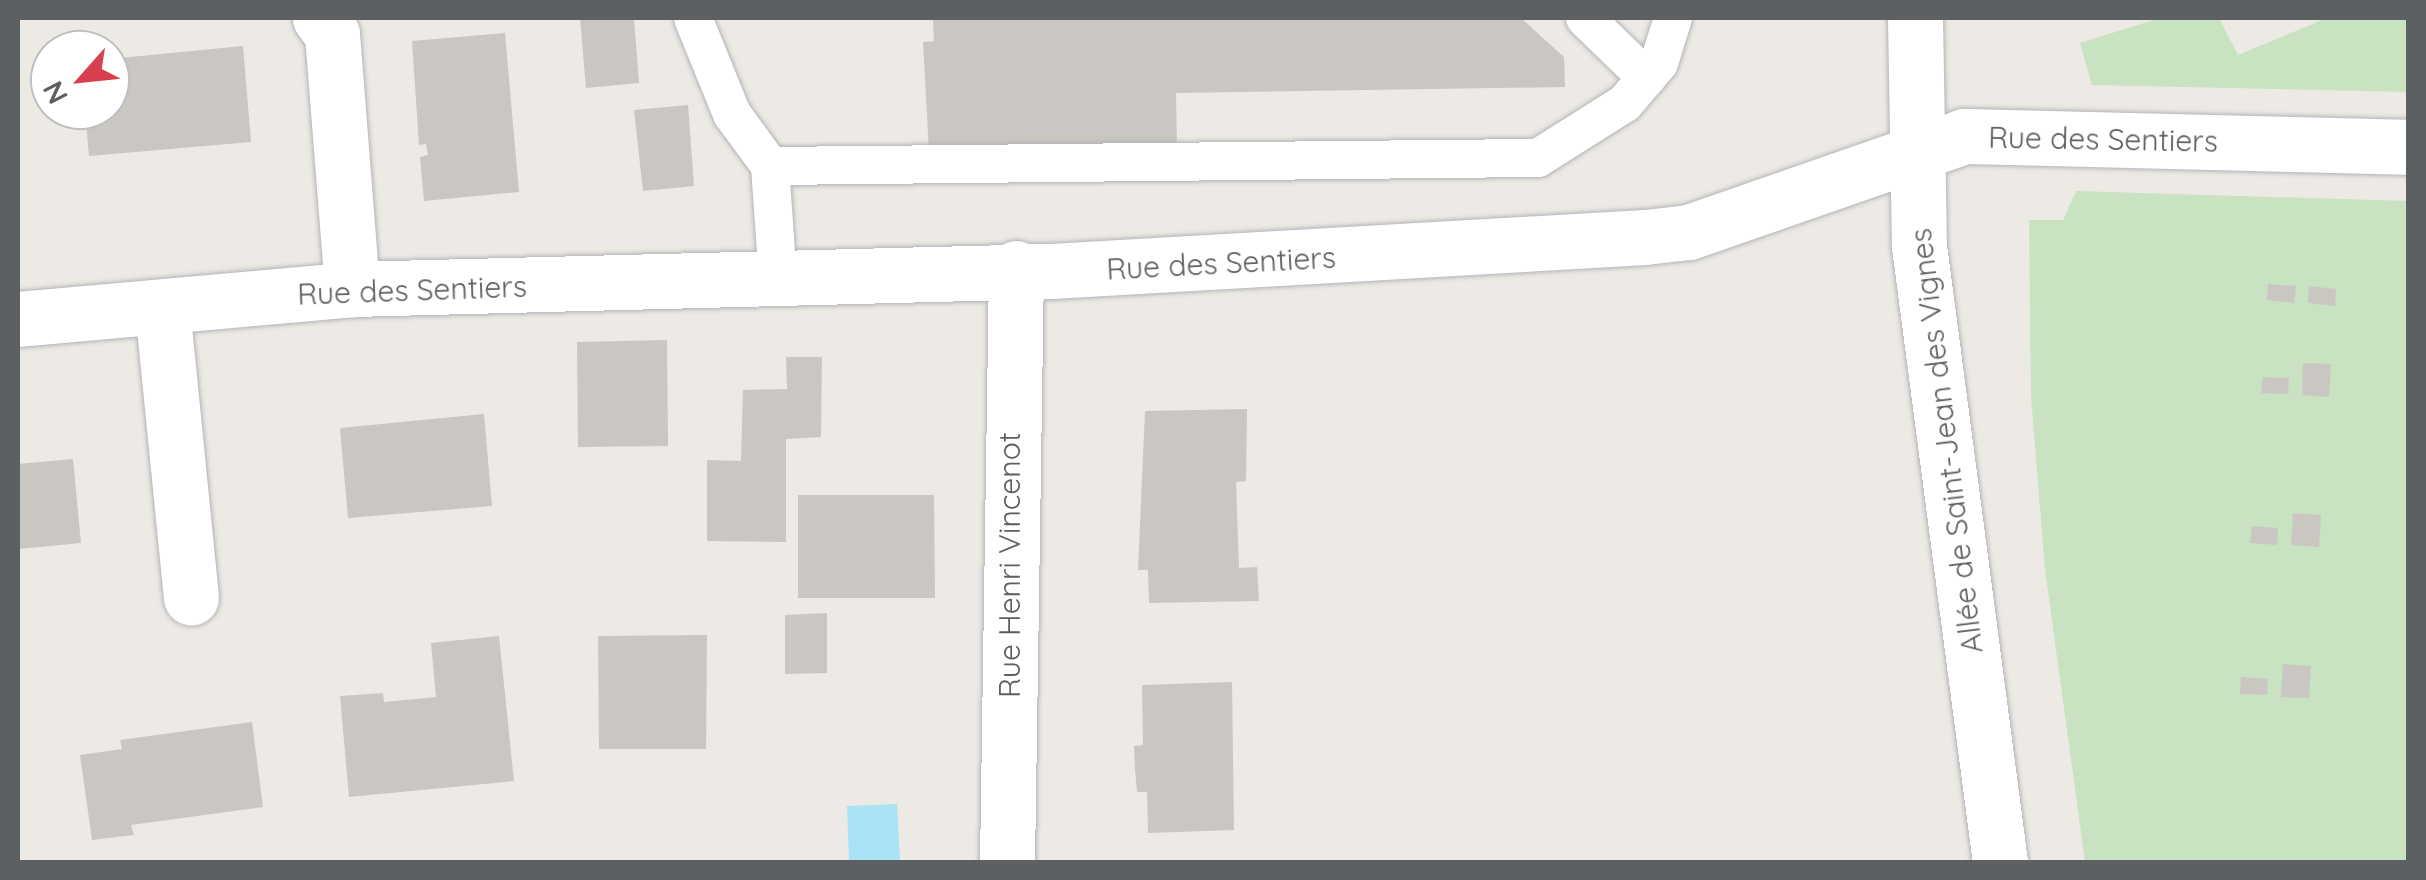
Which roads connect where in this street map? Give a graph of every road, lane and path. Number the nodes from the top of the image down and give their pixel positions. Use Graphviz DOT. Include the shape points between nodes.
graph roads {
  1 [pos="320,18"];
  2 [pos="692,18"];
  3 [pos="1586,18"];
  4 [pos="1673,18"];
  5 [pos="1915,18"];
  6 [pos="1647,78"];
  7 [pos="2408,147"];
  8 [pos="1917,149"];
  9 [pos="770,166"];
  10 [pos="1016,268"];
  11 [pos="778,279"];
  12 [pos="352,289"];
  13 [pos="162,306"];
  14 [pos="18,319"];
  15 [pos="191,598"];
  16 [pos="1007,862"];
  17 [pos="2000,862"];
  1 -- 12 [label="street" via="332,34"];
  2 -- 9 [label="lane" via="732,114"];
  3 -- 6 [label="lane"];
  4 -- 6 [label="lane" via="1659,63"];
  5 -- 8 [label="street, Allée de Saint-Jean des Vignes"];
  6 -- 9 [label="lane" via="1582,135 1538,158"];
  7 -- 8 [label="street, Rue des Sentiers" via="2010,134 1964,136"];
  8 -- 10 [label="street, Rue des Sentiers" via="1674,234 1444,253"];
  8 -- 17 [label="street, Allée de Saint-Jean des Vignes" via="1918,246"];
  9 -- 11 [label="lane"];
  10 -- 11 [label="street, Rue des Sentiers"];
  10 -- 16 [label="street, Rue Henri Vincenot"];
  11 -- 12 [label="street, Rue des Sentiers"];
  12 -- 13 [label="street, Rue des Sentiers"];
  13 -- 14 [label="street, Rue des Sentiers"];
  13 -- 15 [label="street"];
}
